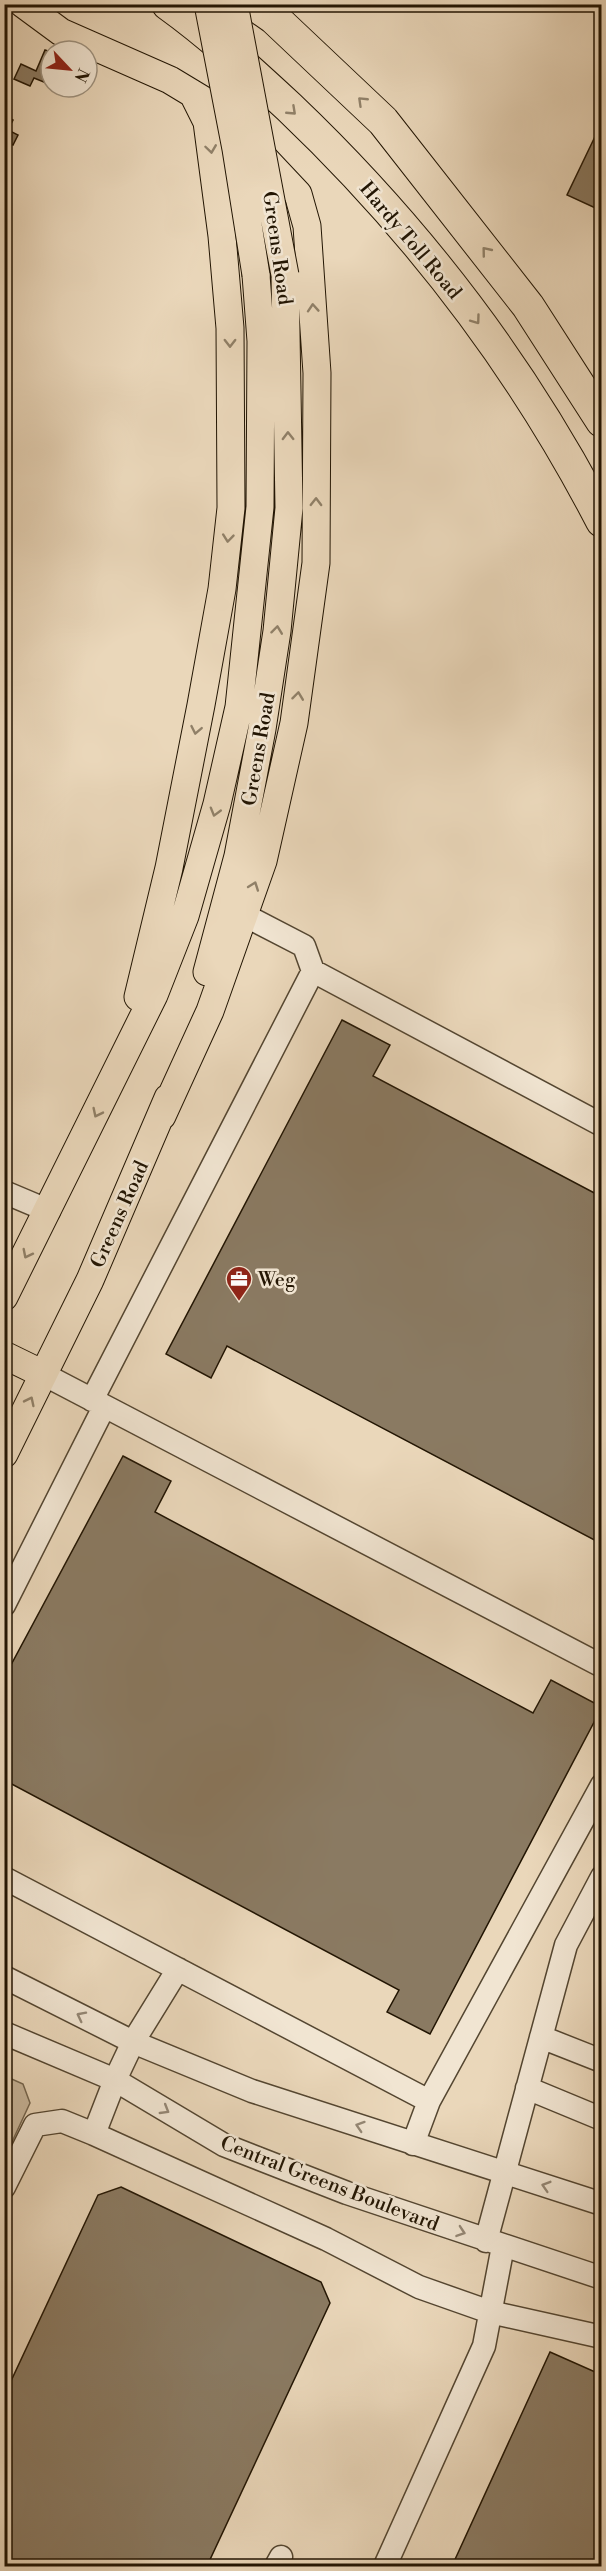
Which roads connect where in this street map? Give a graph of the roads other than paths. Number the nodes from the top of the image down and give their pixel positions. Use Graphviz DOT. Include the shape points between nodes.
graph roads {
  1 [pos="23,4"];
  2 [pos="168,4"];
  3 [pos="208,4"];
  4 [pos="234,4"];
  5 [pos="254,4"];
  6 [pos="193,94"];
  7 [pos="307,226"];
  8 [pos="222,236"];
  9 [pos="528,306"];
  10 [pos="602,392"];
  11 [pos="602,421"];
  12 [pos="580,480"];
  13 [pos="602,521"];
  14 [pos="602,542"];
  15 [pos="244,915"];
  16 [pos="313,971"];
  17 [pos="123,1060"];
  18 [pos="162,1116"];
  19 [pos="602,1125"];
  20 [pos="4,1192"];
  21 [pos="49,1211"];
  22 [pos="4,1297"];
  23 [pos="4,1355"];
  24 [pos="43,1374"];
  25 [pos="98,1403"];
  26 [pos="4,1454"];
  27 [pos="4,1605"];
  28 [pos="602,1666"];
  29 [pos="602,1785"];
  30 [pos="4,1878"];
  31 [pos="602,1878"];
  32 [pos="178,1969"];
  33 [pos="4,1977"];
  34 [pos="4,2033"];
  35 [pos="541,2037"];
  36 [pos="133,2042"];
  37 [pos="602,2061"];
  38 [pos="115,2080"];
  39 [pos="527,2088"];
  40 [pos="429,2102"];
  41 [pos="602,2119"];
  42 [pos="94,2134"];
  43 [pos="413,2144"];
  44 [pos="505,2174"];
  45 [pos="4,2187"];
  46 [pos="602,2204"];
  47 [pos="495,2244"];
  48 [pos="602,2278"];
  49 [pos="490,2312"];
  50 [pos="602,2337"];
  51 [pos="385,2566"];
  1 -- 6 [label="main road" via="61,32"];
  2 -- 12 [label="highway, Hardy Toll Road, one-way" via="231,54 311,129 422,248 503,357"];
  3 -- 17 [label="main road, Greens Road, one-way, bridge" via="237,149 256,275 261,341 260,507 240,707 217,804 185,916"];
  18 -- 4 [label="main road, Greens Road, one-way, bridge" via="196,1012 238,856 277,631 289,508 285,275"];
  9 -- 5 [label="highway, one-way" via="383,121 274,18"];
  6 -- 7 [label="main road" via="218,109 298,194"];
  6 -- 8 [label="main road, one-way" via="207,122"];
  7 -- 8 [label="main road" via="287,213 235,218"];
  15 -- 7 [label="main road, one-way" via="263,861 294,723 316,563 317,373"];
  8 -- 17 [label="main road, one-way" via="230,328 231,445 231,508 222,589 169,868"];
  9 -- 10 [label="highway"];
  9 -- 11 [label="highway"];
  12 -- 13 [label="highway, Hardy Toll Road"];
  12 -- 14 [label="highway"];
  15 -- 16 [label="street" via="304,946"];
  15 -- 18 [label="main road" via="210,1011"];
  16 -- 19 [label="street"];
  16 -- 25 [label="street"];
  17 -- 21 [label="main road, Greens Road, one-way"];
  18 -- 24 [label="main road, Greens Road" via="90,1280"];
  20 -- 21 [label="street"];
  21 -- 22 [label="main road, Greens Road, one-way"];
  23 -- 24 [label="main road"];
  24 -- 25 [label="street"];
  26 -- 24 [label="main road, Greens Road, one-way"];
  25 -- 27 [label="street"];
  25 -- 28 [label="street"];
  29 -- 40 [label="street"];
  30 -- 32 [label="street"];
  31 -- 35 [label="street" via="566,1945"];
  32 -- 36 [label="street"];
  32 -- 40 [label="street"];
  36 -- 33 [label="street, one-way"];
  34 -- 38 [label="street, Central Greens Boulevard"];
  35 -- 37 [label="street"];
  35 -- 39 [label="street"];
  36 -- 38 [label="street"];
  43 -- 36 [label="street, one-way" via="252,2091"];
  38 -- 42 [label="street"];
  38 -- 47 [label="street, Central Greens Boulevard, one-way" via="224,2145"];
  39 -- 41 [label="street"];
  39 -- 44 [label="street"];
  40 -- 43 [label="street"];
  42 -- 45 [label="street" via="62,2121 35,2125"];
  42 -- 49 [label="street" via="326,2239 419,2287"];
  43 -- 44 [label="street"];
  46 -- 44 [label="street, one-way"];
  44 -- 47 [label="street"];
  47 -- 48 [label="street, Central Greens Boulevard"];
  47 -- 49 [label="street"];
  49 -- 50 [label="street"];
  49 -- 51 [label="street" via="484,2346"];
}
